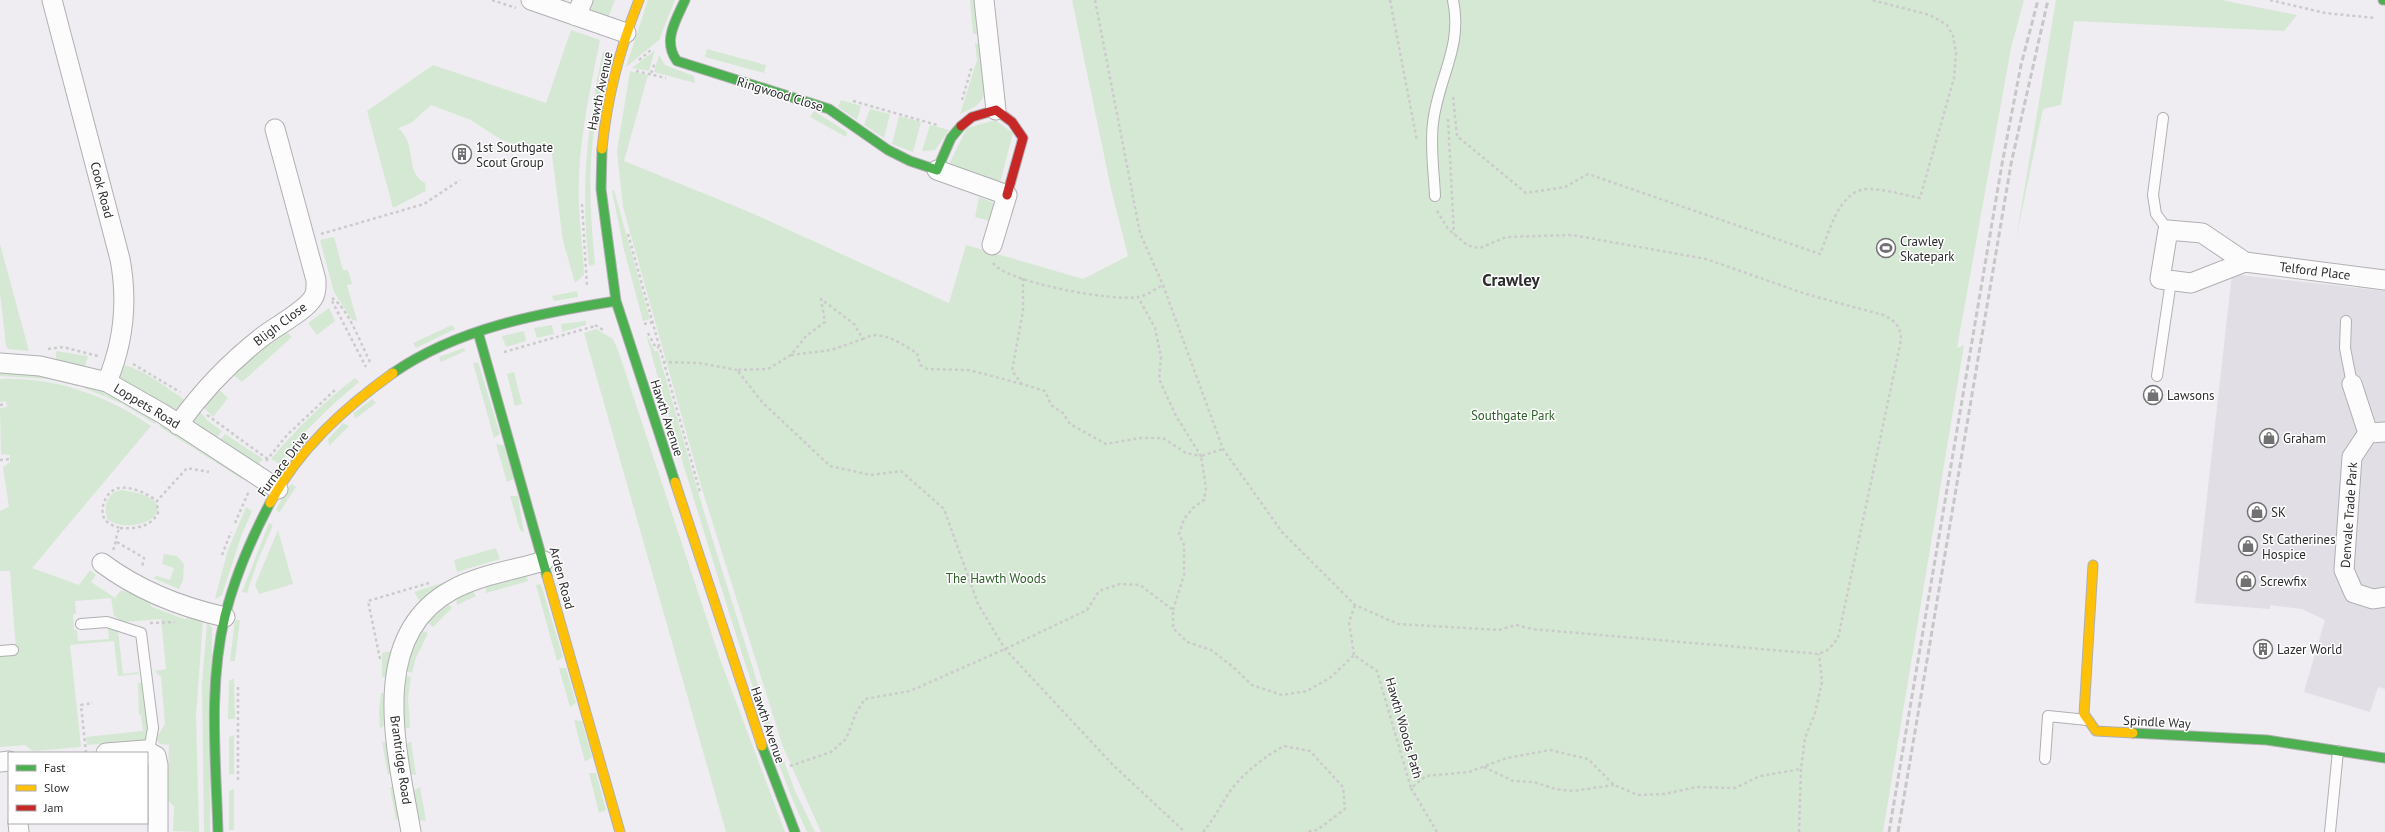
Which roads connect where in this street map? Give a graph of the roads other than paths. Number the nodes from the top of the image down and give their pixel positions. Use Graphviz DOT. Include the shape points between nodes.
graph roads {
  1 [pos="52,0"];
  2 [pos="530,0"];
  3 [pos="639,0"];
  4 [pos="685,0"];
  5 [pos="984,0"];
  6 [pos="1453,0"];
  7 [pos="580,8"];
  8 [pos="626,33"];
  9 [pos="996,110"];
  10 [pos="2163,118"];
  11 [pos="275,129"];
  12 [pos="937,170"];
  13 [pos="1007,195"];
  14 [pos="1434,200"];
  15 [pos="2168,230"];
  16 [pos="992,245"];
  17 [pos="2245,262"];
  18 [pos="2171,280"];
  19 [pos="2385,280"];
  20 [pos="616,301"];
  21 [pos="2346,321"];
  22 [pos="478,332"];
  23 [pos="0,363"];
  24 [pos="2157,376"];
  25 [pos="107,382"];
  26 [pos="2352,384"];
  27 [pos="178,425"];
  28 [pos="2377,432"];
  29 [pos="278,488"];
  30 [pos="544,561"];
  31 [pos="102,563"];
  32 [pos="2094,565"];
  33 [pos="2385,597"];
  34 [pos="225,617"];
  35 [pos="81,624"];
  36 [pos="13,650"];
  37 [pos="0,651"];
  38 [pos="2089,721"];
  39 [pos="149,751"];
  40 [pos="2338,751"];
  41 [pos="128,752"];
  42 [pos="2385,758"];
  43 [pos="2045,760"];
  44 [pos="158,832"];
  45 [pos="218,832"];
  46 [pos="411,832"];
  47 [pos="620,832"];
  48 [pos="795,832"];
  49 [pos="2330,832"];
  1 -- 25 [label="street, Cook Road" via="124,280 122,333 115,363"];
  2 -- 7 [label="street"];
  3 -- 8 [label="street, Hawth Avenue"];
  4 -- 12 [label="street, Ringwood Close" via="669,42 671,54 677,61 824,107 888,150"];
  5 -- 9 [label="street"];
  6 -- 14 [label="lane" via="1454,48 1440,90 1433,123"];
  7 -- 8 [label="street"];
  8 -- 20 [label="street, Hawth Avenue" via="607,107 602,148 601,189"];
  9 -- 12 [label="street" via="981,112 965,120 950,139"];
  9 -- 13 [label="street" via="1019,129 1023,138"];
  10 -- 15 [label="lane" via="2153,195 2156,214"];
  11 -- 27 [label="street, Bligh Close" via="316,280 313,298 239,356 208,386"];
  12 -- 13 [label="street, Ringwood Close"];
  13 -- 16 [label="street"];
  15 -- 17 [label="street, Telford Place" via="2202,233"];
  15 -- 18 [label="street" via="2160,279"];
  17 -- 18 [label="street, Telford Place" via="2191,283"];
  17 -- 19 [label="street, Telford Place"];
  18 -- 24 [label="lane"];
  20 -- 22 [label="street, Furnace Drive" via="522,319"];
  20 -- 48 [label="street, Hawth Avenue" via="752,720"];
  21 -- 26 [label="lane" via="2345,348"];
  22 -- 29 [label="street, Furnace Drive" via="402,366 368,390 311,445"];
  22 -- 30 [label="street, Arden Road"];
  23 -- 25 [label="street, Loppets Road" via="40,366"];
  25 -- 27 [label="street, Loppets Road"];
  26 -- 28 [label="street, Denvale Trade Park"];
  27 -- 29 [label="street, Loppets Road"];
  28 -- 33 [label="street, Denvale Trade Park" via="2352,457 2344,570 2354,593 2373,599"];
  29 -- 34 [label="street, Furnace Drive" via="247,547"];
  30 -- 46 [label="street, Brantridge Road" via="468,583 451,591 422,613 406,637 396,680 393,714"];
  30 -- 47 [label="street, Arden Road"];
  31 -- 34 [label="street" via="119,576 149,592 206,613"];
  32 -- 38 [label="street" via="2084,714"];
  34 -- 45 [label="street, Furnace Drive" via="219,656"];
  35 -- 39 [label="lane" via="107,622 141,633 153,728"];
  36 -- 37 [label="lane"];
  38 -- 40 [label="street, Spindle Way" via="2096,731 2267,740"];
  38 -- 43 [label="lane" via="2048,716"];
  39 -- 41 [label="street"];
  39 -- 44 [label="street" via="156,756 158,766"];
  40 -- 42 [label="street, Spindle Way"];
  40 -- 49 [label="lane"];
}
